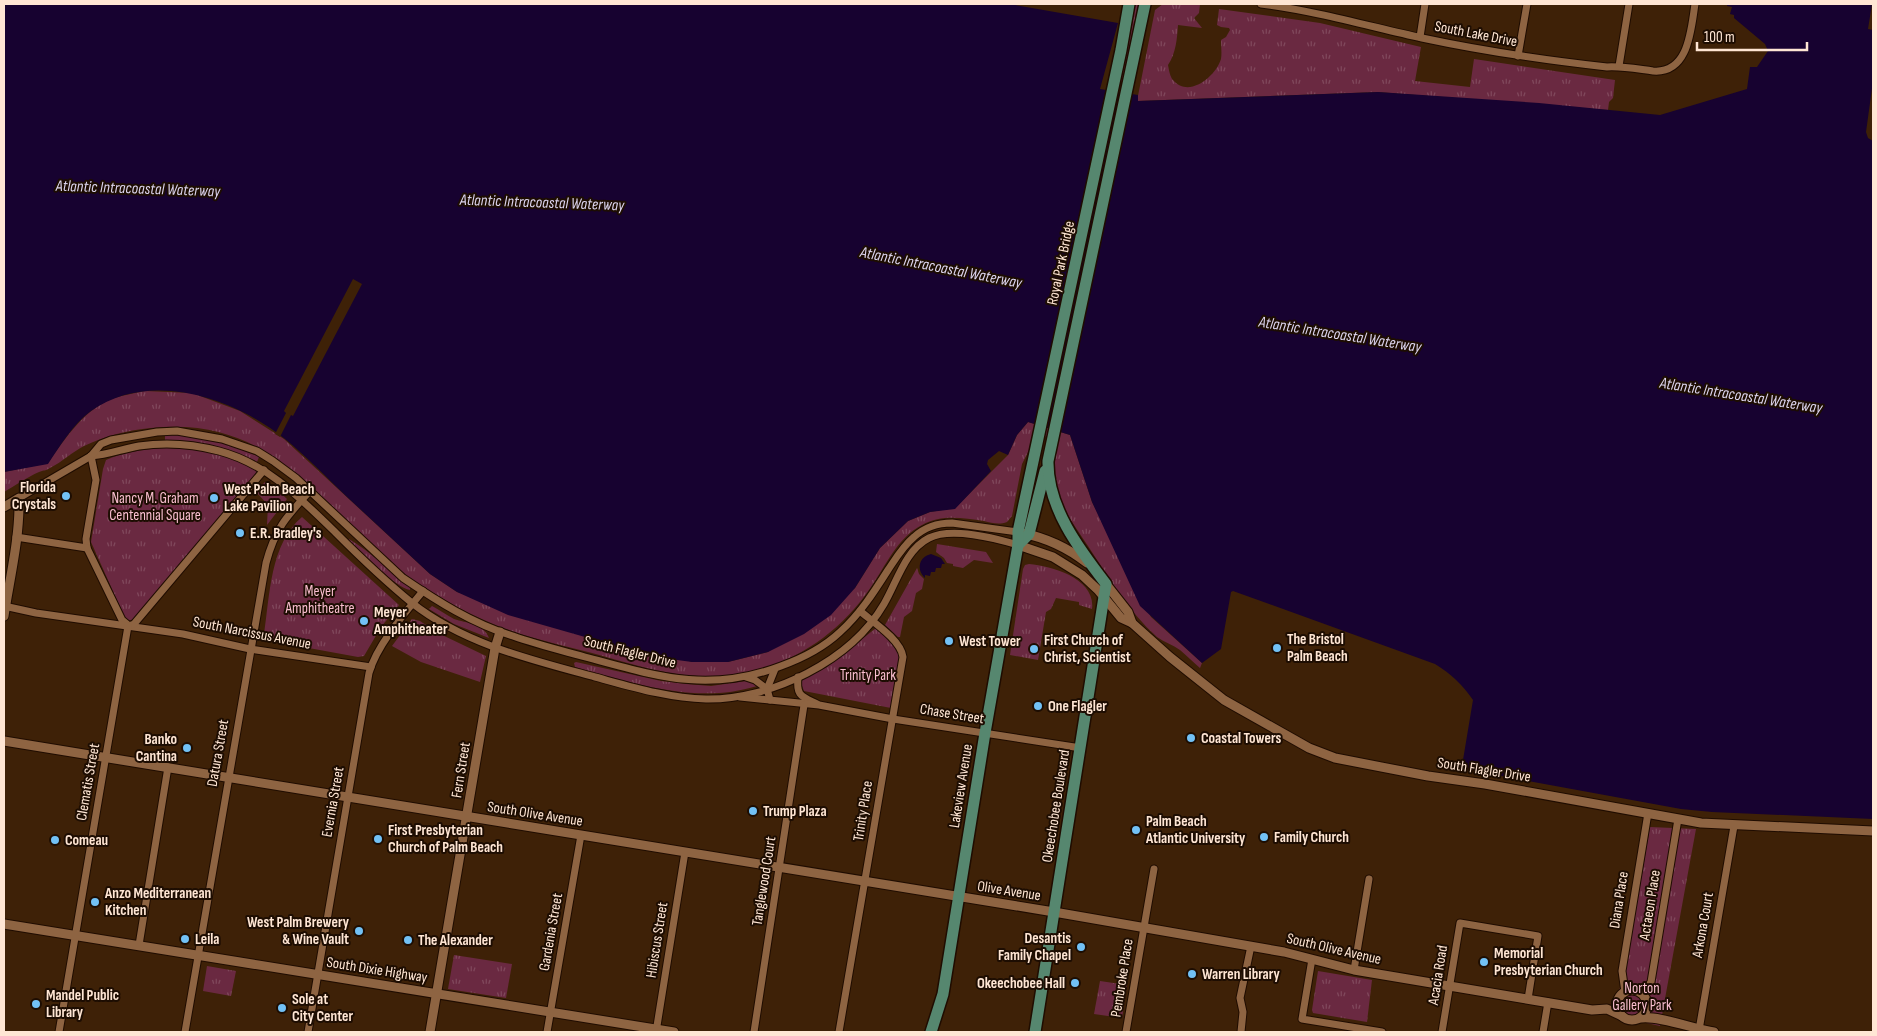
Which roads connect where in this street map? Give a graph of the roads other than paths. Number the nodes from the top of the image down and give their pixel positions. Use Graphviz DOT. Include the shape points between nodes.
graph roads {
  1 [pos="1129,4"];
  2 [pos="1145,4"];
  3 [pos="1261,4"];
  4 [pos="1425,4"];
  5 [pos="1527,4"];
  6 [pos="1629,4"];
  7 [pos="1695,4"];
  8 [pos="1298,6"];
  9 [pos="1420,37"];
  10 [pos="1518,56"];
  11 [pos="1619,66"];
  12 [pos="92,456"];
  13 [pos="1048,461"];
  14 [pos="264,470"];
  15 [pos="309,492"];
  16 [pos="19,498"];
  17 [pos="302,499"];
  18 [pos="4,507"];
  19 [pos="1024,533"];
  20 [pos="16,537"];
  21 [pos="1018,545"];
  22 [pos="87,548"];
  23 [pos="1093,568"];
  24 [pos="1106,584"];
  25 [pos="423,591"];
  26 [pos="1104,598"];
  27 [pos="413,604"];
  28 [pos="5,606"];
  29 [pos="860,611"];
  30 [pos="4,616"];
  31 [pos="873,621"];
  32 [pos="1132,623"];
  33 [pos="128,626"];
  34 [pos="500,632"];
  35 [pos="495,648"];
  36 [pos="250,649"];
  37 [pos="371,667"];
  38 [pos="775,669"];
  39 [pos="746,677"];
  40 [pos="798,677"];
  41 [pos="767,689"];
  42 [pos="736,696"];
  43 [pos="770,700"];
  44 [pos="804,705"];
  45 [pos="819,705"];
  46 [pos="893,718"];
  47 [pos="984,733"];
  48 [pos="4,740"];
  49 [pos="1081,748"];
  50 [pos="107,757"];
  51 [pos="168,767"];
  52 [pos="228,777"];
  53 [pos="348,797"];
  54 [pos="1648,813"];
  55 [pos="468,817"];
  56 [pos="1678,819"];
  57 [pos="1734,826"];
  58 [pos="1873,831"];
  59 [pos="581,835"];
  60 [pos="685,852"];
  61 [pos="780,868"];
  62 [pos="1154,869"];
  63 [pos="1369,879"];
  64 [pos="865,882"];
  65 [pos="958,896"];
  66 [pos="1054,912"];
  67 [pos="4,924"];
  68 [pos="1144,928"];
  69 [pos="76,936"];
  70 [pos="139,946"];
  71 [pos="1251,946"];
  72 [pos="198,955"];
  73 [pos="1312,959"];
  74 [pos="1354,970"];
  75 [pos="318,975"];
  76 [pos="1450,986"];
  77 [pos="436,994"];
  78 [pos="1643,994"];
  79 [pos="1622,995"];
  80 [pos="1528,999"];
  81 [pos="1548,1002"];
  82 [pos="1648,1005"];
  83 [pos="1607,1009"];
  84 [pos="551,1013"];
  85 [pos="1622,1016"];
  86 [pos="1641,1018"];
  87 [pos="1655,1018"];
  88 [pos="1339,1029"];
  89 [pos="1699,1030"];
  90 [pos="656,1031"];
  91 [pos="59,1032"];
  92 [pos="185,1032"];
  93 [pos="308,1032"];
  94 [pos="430,1032"];
  95 [pos="547,1032"];
  96 [pos="674,1032"];
  97 [pos="754,1032"];
  98 [pos="839,1032"];
  99 [pos="931,1032"];
  100 [pos="1035,1032"];
  101 [pos="1126,1032"];
  102 [pos="1241,1032"];
  103 [pos="1382,1032"];
  104 [pos="1442,1032"];
  105 [pos="1543,1032"];
  106 [pos="1714,1032"];
  1 -- 19 [label="main road, Royal Park Bridge" via="1037,444"];
  2 -- 13 [label="main road, Royal Park Bridge"];
  3 -- 8 [label="street, South Lake Drive"];
  4 -- 9 [label="street"];
  5 -- 10 [label="street"];
  6 -- 11 [label="street"];
  7 -- 11 [label="street, South Lake Drive" via="1688,44 1676,63 1664,70"];
  8 -- 9 [label="street, South Lake Drive"];
  9 -- 10 [label="street, South Lake Drive"];
  10 -- 11 [label="street, South Lake Drive"];
  12 -- 14 [label="street, South Flagler Drive" via="128,448 176,444 233,455"];
  12 -- 15 [label="street, South Flagler Drive" via="101,444 148,433 177,431 222,438 274,461"];
  12 -- 16 [label="street"];
  12 -- 22 [label="street" via="96,480"];
  13 -- 19 [label="main road"];
  13 -- 23 [label="main road" via="1050,486 1057,508"];
  14 -- 17 [label="street, South Flagler Drive"];
  14 -- 33 [label="street" via="134,624"];
  15 -- 17 [label="street, Datura Street"];
  15 -- 25 [label="street, South Flagler Drive" via="403,578"];
  16 -- 18 [label="street"];
  16 -- 20 [label="street"];
  17 -- 27 [label="street, South Flagler Drive"];
  17 -- 36 [label="street, Datura Street" via="272,542"];
  19 -- 21 [label="main road"];
  19 -- 23 [label="street, South Flagler Drive" via="1068,550"];
  19 -- 29 [label="street, South Flagler Drive" via="952,522 928,527 903,548"];
  20 -- 22 [label="street"];
  20 -- 28 [label="street"];
  21 -- 26 [label="street, South Flagler Drive" via="1068,566 1091,583"];
  21 -- 31 [label="street, South Flagler Drive" via="954,532 929,538 914,549"];
  21 -- 47 [label="main road, Lakeview Avenue"];
  22 -- 33 [label="street" via="122,620"];
  23 -- 24 [label="main road, South Flagler Drive"];
  24 -- 26 [label="main road, Okeechobee Boulevard"];
  24 -- 32 [label="street, South Flagler Drive" via="1128,612"];
  25 -- 27 [label="street, Evernia Street"];
  25 -- 34 [label="street, South Flagler Drive"];
  26 -- 32 [label="street, South Flagler Drive" via="1121,618"];
  26 -- 49 [label="main road, Okeechobee Boulevard"];
  27 -- 35 [label="street, South Flagler Drive" via="439,622"];
  27 -- 37 [label="street, Evernia Street"];
  28 -- 30 [label="street"];
  28 -- 33 [label="street, South Narcissus Avenue"];
  29 -- 31 [label="street, Trinity Place"];
  29 -- 38 [label="street, South Flagler Drive" via="822,647"];
  31 -- 40 [label="street, South Flagler Drive" via="842,652"];
  31 -- 46 [label="street, Trinity Place" via="902,652"];
  32 -- 54 [label="street, South Flagler Drive" via="1224,700 1318,752 1428,776"];
  33 -- 36 [label="street, South Narcissus Avenue"];
  33 -- 50 [label="street, Clematis Street"];
  34 -- 35 [label="street, Fern Street"];
  34 -- 39 [label="street, South Flagler Drive" via="672,679 706,681"];
  35 -- 42 [label="street, South Flagler Drive" via="668,695 709,699"];
  35 -- 55 [label="street, Fern Street"];
  36 -- 37 [label="street, South Narcissus Avenue"];
  36 -- 52 [label="street, Datura Street"];
  37 -- 53 [label="street, Evernia Street"];
  38 -- 39 [label="street, South Flagler Drive"];
  38 -- 41 [label="street"];
  39 -- 41 [label="street"];
  40 -- 41 [label="street, South Flagler Drive"];
  40 -- 45 [label="street, Chase Street" via="801,696"];
  41 -- 42 [label="street, South Flagler Drive"];
  41 -- 43 [label="street"];
  42 -- 43 [label="street, Chase Street"];
  43 -- 44 [label="street, Chase Street"];
  44 -- 45 [label="street, Chase Street"];
  44 -- 61 [label="street, Tanglewood Court"];
  45 -- 46 [label="street, Chase Street"];
  46 -- 47 [label="street, Chase Street"];
  46 -- 64 [label="street, Trinity Place"];
  47 -- 49 [label="street, Chase Street"];
  47 -- 65 [label="main road, Lakeview Avenue"];
  48 -- 50 [label="street, South Olive Avenue"];
  49 -- 66 [label="main road, Okeechobee Boulevard"];
  50 -- 51 [label="street, South Olive Avenue"];
  50 -- 69 [label="street, Clematis Street"];
  51 -- 52 [label="street, South Olive Avenue"];
  51 -- 70 [label="street"];
  52 -- 53 [label="street, South Olive Avenue"];
  52 -- 72 [label="street, Datura Street"];
  53 -- 55 [label="street, South Olive Avenue"];
  53 -- 75 [label="street, Evernia Street"];
  54 -- 56 [label="street, South Flagler Drive"];
  54 -- 79 [label="street, Diana Place" via="1622,971"];
  55 -- 59 [label="street, South Olive Avenue"];
  55 -- 77 [label="street, Fern Street"];
  56 -- 57 [label="street, South Flagler Drive"];
  56 -- 78 [label="street, Actaeon Place" via="1651,982"];
  57 -- 58 [label="street, South Flagler Drive"];
  57 -- 89 [label="street, Arkona Court"];
  59 -- 60 [label="street, South Olive Avenue"];
  59 -- 84 [label="street, Gardenia Street"];
  60 -- 61 [label="street, South Olive Avenue"];
  60 -- 90 [label="street, Hibiscus Street"];
  61 -- 64 [label="street, South Olive Avenue"];
  61 -- 97 [label="street, Tanglewood Court"];
  62 -- 68 [label="street, Pembroke Place"];
  63 -- 74 [label="street"];
  64 -- 65 [label="street, South Olive Avenue"];
  64 -- 98 [label="street, Trinity Place"];
  65 -- 66 [label="street, Olive Avenue"];
  65 -- 99 [label="main road, Lakeview Avenue" via="942,994"];
  66 -- 68 [label="street, South Olive Avenue"];
  66 -- 100 [label="main road, Okeechobee Boulevard"];
  67 -- 69 [label="street, South Dixie Highway"];
  68 -- 71 [label="street, South Olive Avenue"];
  68 -- 101 [label="street, Pembroke Place"];
  69 -- 70 [label="street, South Dixie Highway"];
  69 -- 91 [label="street, Clematis Street"];
  70 -- 72 [label="street, South Dixie Highway"];
  71 -- 73 [label="street, South Olive Avenue"];
  71 -- 102 [label="street" via="1240,998 1243,1012"];
  72 -- 75 [label="street, South Dixie Highway"];
  72 -- 92 [label="street, Datura Street"];
  73 -- 74 [label="street, South Olive Avenue"];
  73 -- 88 [label="street" via="1302,1019"];
  74 -- 76 [label="street, South Olive Avenue"];
  75 -- 77 [label="street, South Dixie Highway"];
  75 -- 93 [label="street, Evernia Street"];
  76 -- 80 [label="street, South Olive Avenue"];
  76 -- 80 [label="street, Acacia Road" via="1460,923 1538,936"];
  76 -- 104 [label="street, Acacia Road"];
  77 -- 84 [label="street, South Dixie Highway"];
  77 -- 94 [label="street, Fern Street"];
  78 -- 79 [label="street" via="1634,990"];
  78 -- 82 [label="street"];
  79 -- 83 [label="street"];
  79 -- 85 [label="street" via="1617,1008"];
  80 -- 81 [label="street, South Olive Avenue"];
  81 -- 83 [label="street, South Olive Avenue" via="1592,1010"];
  81 -- 105 [label="street"];
  82 -- 86 [label="street"];
  82 -- 87 [label="street"];
  83 -- 85 [label="street, South Olive Avenue"];
  84 -- 90 [label="street, South Dixie Highway"];
  84 -- 95 [label="street, Gardenia Street"];
  85 -- 86 [label="street" via="1629,1020"];
  86 -- 87 [label="street"];
  87 -- 89 [label="street"];
  88 -- 103 [label="street"];
  89 -- 106 [label="street"];
  90 -- 96 [label="street, South Dixie Highway"];
}
